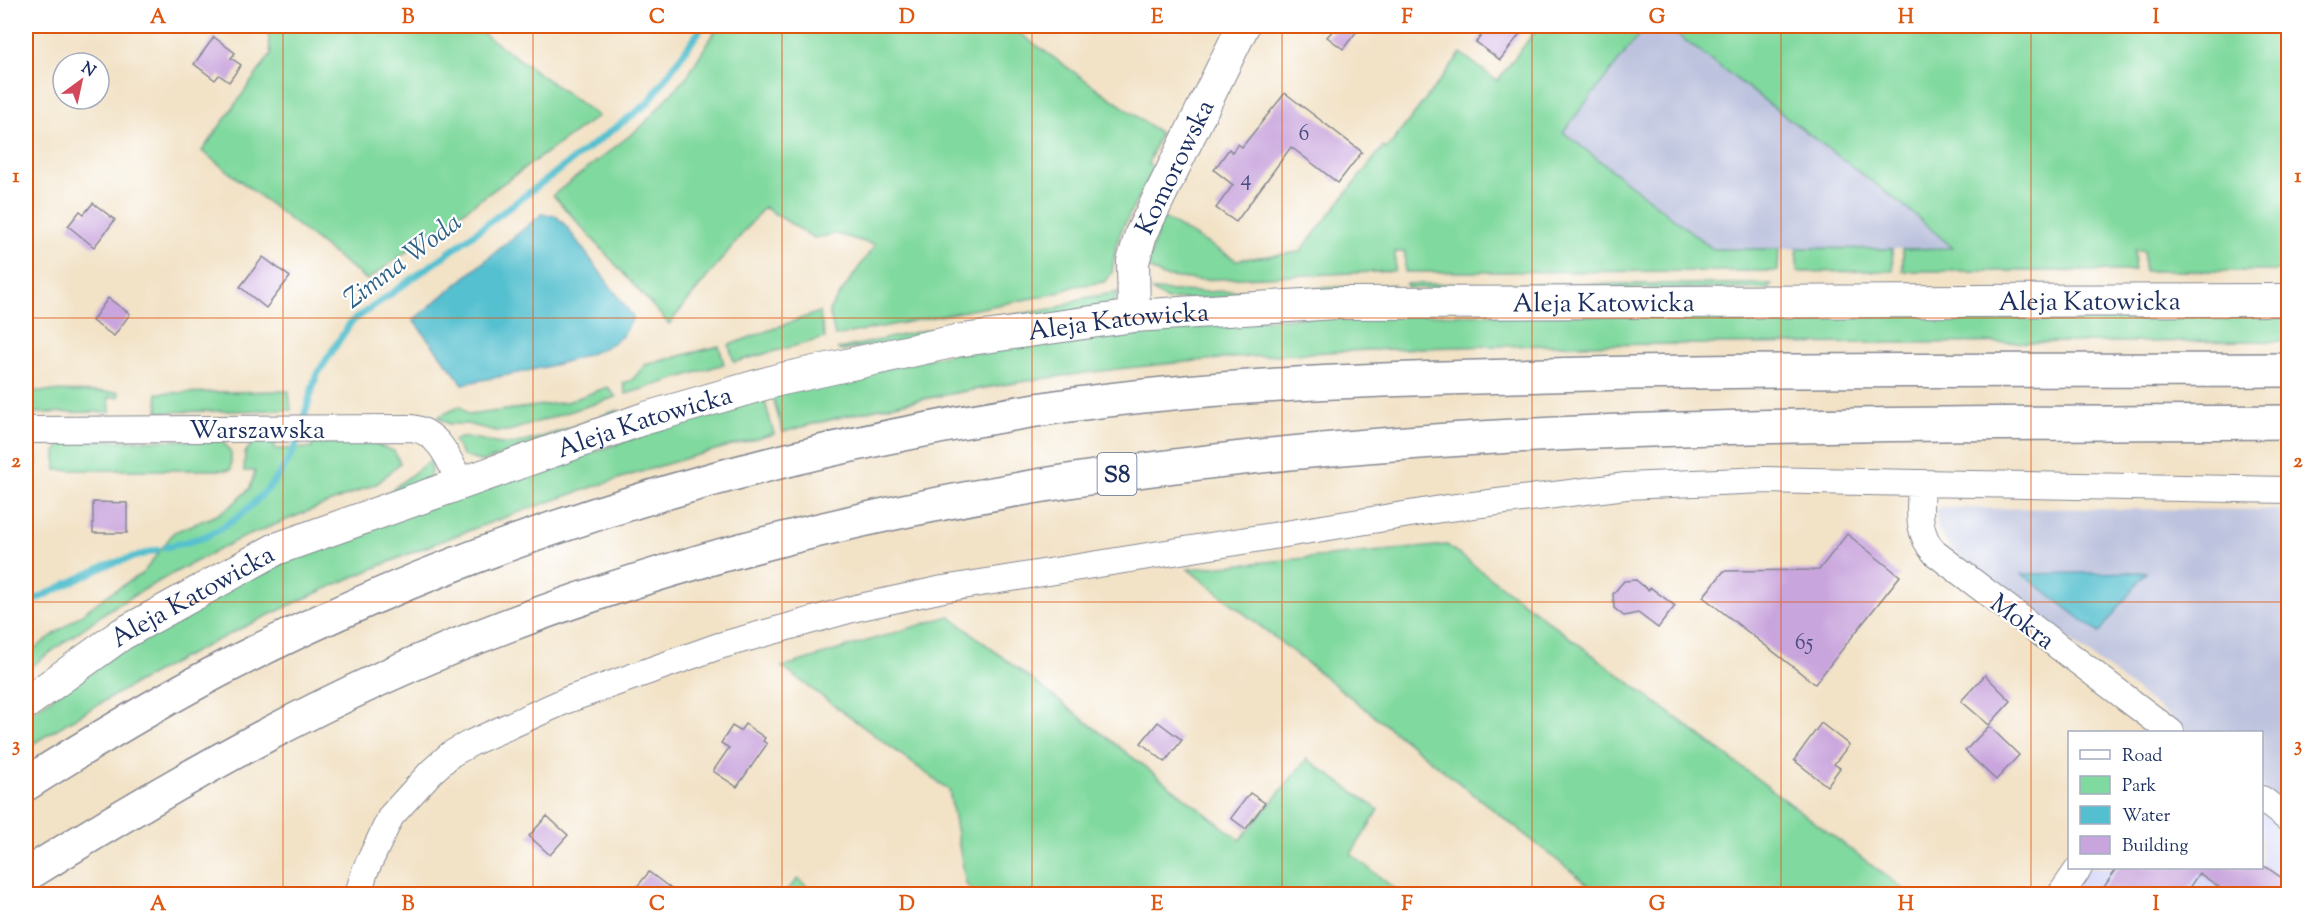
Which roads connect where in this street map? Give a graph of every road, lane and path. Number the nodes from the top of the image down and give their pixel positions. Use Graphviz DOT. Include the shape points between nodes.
graph roads {
  1 [pos="1243,26"];
  2 [pos="2289,300"];
  3 [pos="1134,316"];
  4 [pos="2289,370"];
  5 [pos="2289,422"];
  6 [pos="26,430"];
  7 [pos="460,482"];
  8 [pos="1921,484"];
  9 [pos="2289,490"];
  10 [pos="26,703"];
  11 [pos="2170,731"];
  12 [pos="26,784"];
  13 [pos="2263,800"];
  14 [pos="2289,819"];
  15 [pos="2078,869"];
  16 [pos="26,874"];
  17 [pos="358,894"];
  18 [pos="2061,894"];
  1 -- 3 [label="street, Komorowska" via="1136,248"];
  2 -- 3 [label="street, Aleja Katowicka" via="1401,301"];
  3 -- 7 [label="street, Aleja Katowicka" via="956,341 788,378 646,418"];
  4 -- 12 [label="highway" via="1674,372 1372,380 1062,406 940,426 718,477 473,558 310,627 219,671"];
  5 -- 16 [label="highway, S8" via="1723,426 1370,445 1218,459 1075,480 856,520 657,573 513,623 422,660 256,738"];
  6 -- 7 [label="street, Warszawska" via="422,430 438,442"];
  7 -- 10 [label="street, Aleja Katowicka" via="276,549 122,634"];
  8 -- 9 [label="street"];
  8 -- 11 [label="street, Mokra" via="1921,528 1935,553"];
  8 -- 17 [label="street" via="1764,480 1534,495 1027,574 856,608 666,664 518,721 451,754 411,791 391,816 369,860"];
  13 -- 14 [label="street"];
  15 -- 18 [label="street"];
}
